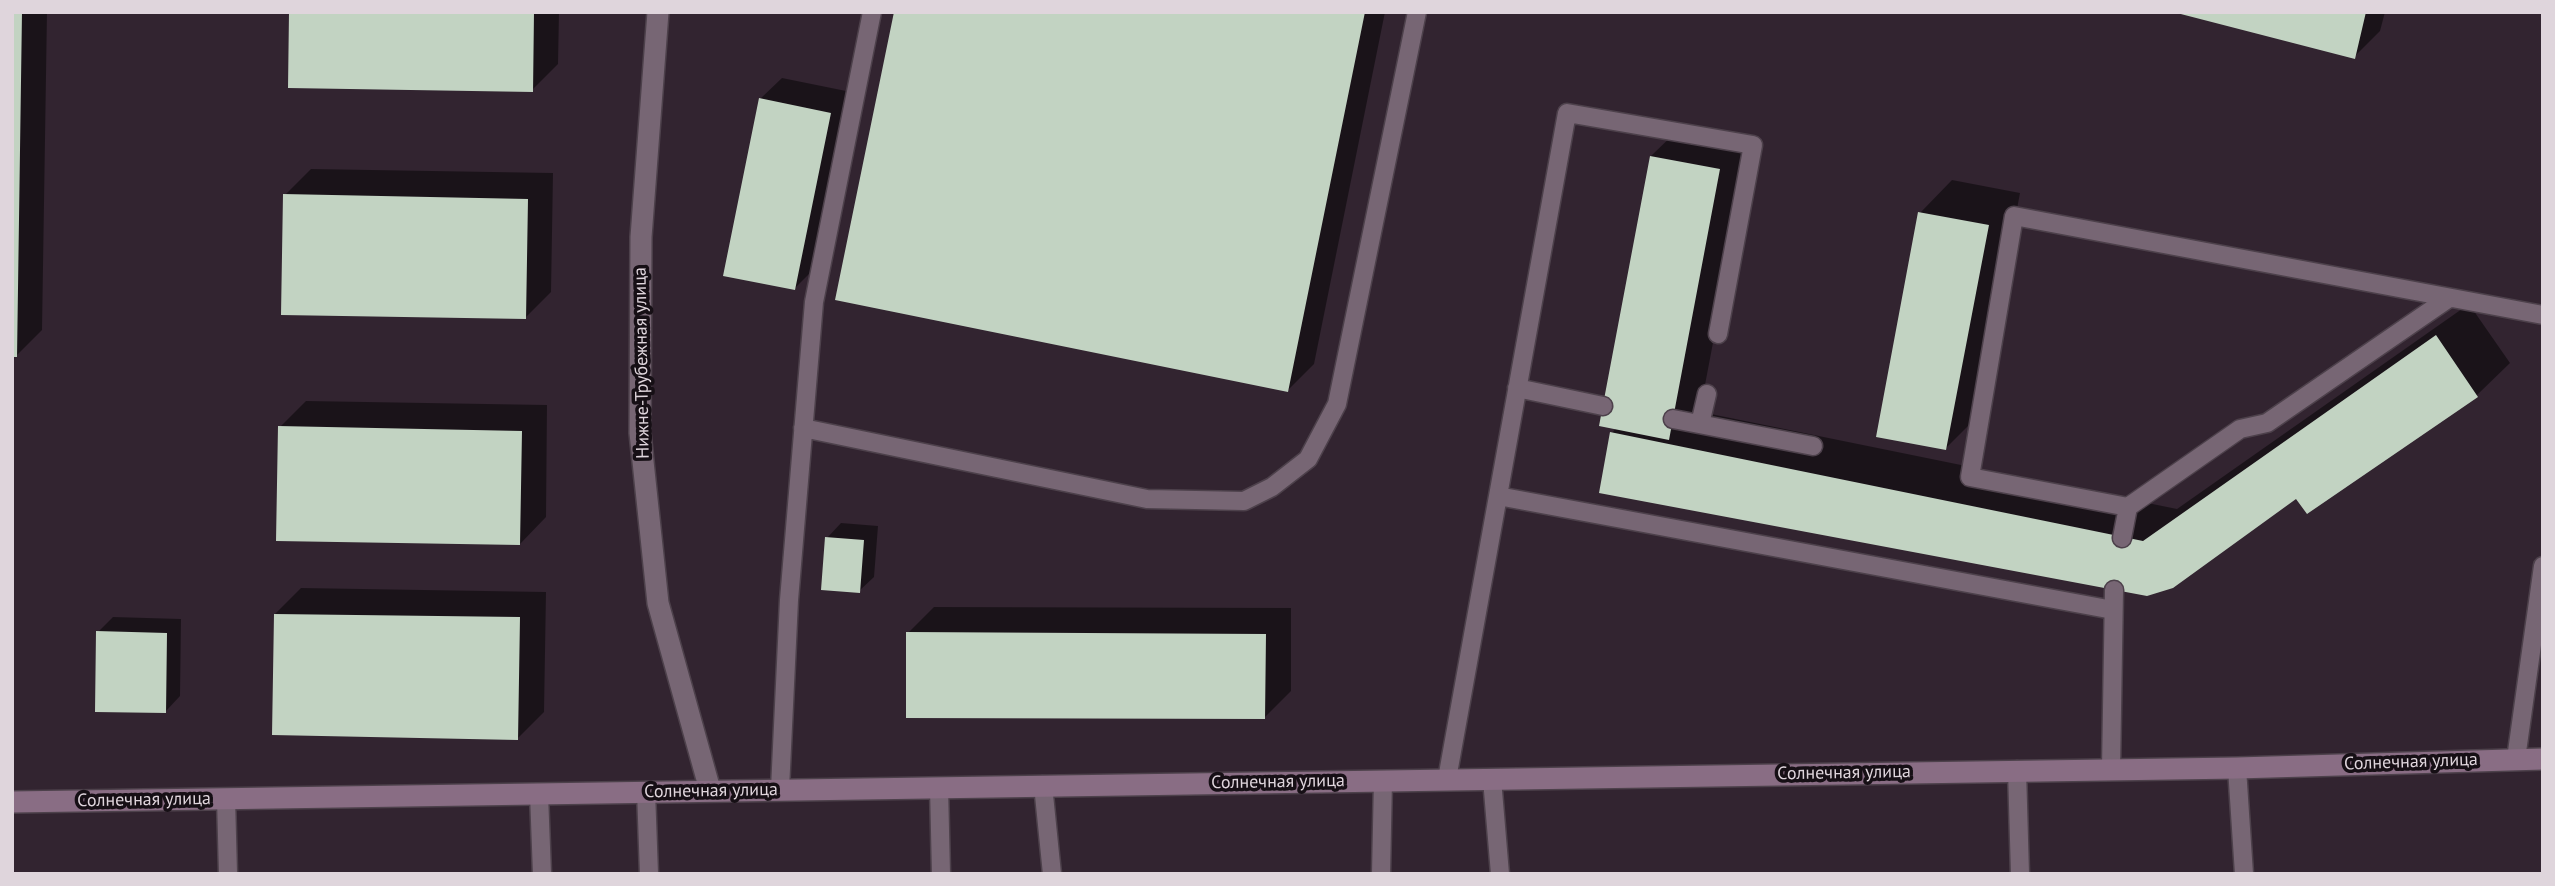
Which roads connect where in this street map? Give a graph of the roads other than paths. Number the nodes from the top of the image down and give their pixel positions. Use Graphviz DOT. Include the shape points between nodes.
graph roads {
  1 [pos="658,12"];
  2 [pos="872,12"];
  3 [pos="1417,12"];
  4 [pos="2449,298"];
  5 [pos="2543,315"];
  6 [pos="1717,334"];
  7 [pos="1517,388"];
  8 [pos="1707,394"];
  9 [pos="1603,406"];
  10 [pos="1673,419"];
  11 [pos="1700,424"];
  12 [pos="803,428"];
  13 [pos="1813,446"];
  14 [pos="1498,496"];
  15 [pos="2128,507"];
  16 [pos="2122,538"];
  17 [pos="2543,566"];
  18 [pos="2114,590"];
  19 [pos="2113,610"];
  20 [pos="2516,759"];
  21 [pos="2543,759"];
  22 [pos="2237,768"];
  23 [pos="2111,769"];
  24 [pos="2017,770"];
  25 [pos="1447,779"];
  26 [pos="1492,779"];
  27 [pos="1383,780"];
  28 [pos="1043,785"];
  29 [pos="939,787"];
  30 [pos="780,789"];
  31 [pos="710,790"];
  32 [pos="646,792"];
  33 [pos="540,794"];
  34 [pos="226,799"];
  35 [pos="12,802"];
  36 [pos="228,874"];
  37 [pos="542,874"];
  38 [pos="649,874"];
  39 [pos="941,874"];
  40 [pos="1052,874"];
  41 [pos="1381,874"];
  42 [pos="1500,874"];
  43 [pos="2020,874"];
  44 [pos="2244,874"];
  1 -- 31 [label="street, Нижне-Трубежная улица" via="641,237 640,433 658,603"];
  2 -- 12 [label="lane" via="814,302"];
  3 -- 12 [label="lane" via="1337,404 1308,459 1272,487 1244,501 1147,499"];
  4 -- 5 [label="lane"];
  4 -- 15 [label="lane" via="2267,424 2239,429"];
  4 -- 15 [label="lane" via="2014,216 1970,477"];
  6 -- 7 [label="lane" via="1753,145 1567,113"];
  7 -- 9 [label="lane"];
  7 -- 14 [label="lane"];
  8 -- 11 [label="lane"];
  10 -- 11 [label="lane"];
  11 -- 13 [label="lane"];
  12 -- 30 [label="lane"];
  14 -- 19 [label="lane"];
  14 -- 25 [label="lane"];
  15 -- 16 [label="lane"];
  17 -- 20 [label="lane"];
  18 -- 19 [label="lane"];
  19 -- 23 [label="lane"];
  20 -- 21 [label="main road, Солнечная улица"];
  20 -- 22 [label="main road, Солнечная улица"];
  22 -- 23 [label="main road, Солнечная улица"];
  22 -- 44 [label="lane"];
  23 -- 24 [label="main road, Солнечная улица"];
  24 -- 26 [label="main road, Солнечная улица"];
  24 -- 43 [label="lane"];
  25 -- 26 [label="main road, Солнечная улица"];
  25 -- 27 [label="main road, Солнечная улица"];
  26 -- 42 [label="lane"];
  27 -- 28 [label="main road, Солнечная улица"];
  27 -- 41 [label="lane"];
  28 -- 29 [label="main road, Солнечная улица"];
  28 -- 40 [label="lane"];
  29 -- 30 [label="main road, Солнечная улица"];
  29 -- 39 [label="lane"];
  30 -- 31 [label="main road, Солнечная улица"];
  31 -- 32 [label="main road, Солнечная улица"];
  32 -- 33 [label="main road, Солнечная улица"];
  32 -- 38 [label="lane"];
  33 -- 34 [label="main road, Солнечная улица"];
  33 -- 37 [label="lane"];
  34 -- 35 [label="main road, Солнечная улица"];
  34 -- 36 [label="lane"];
}
